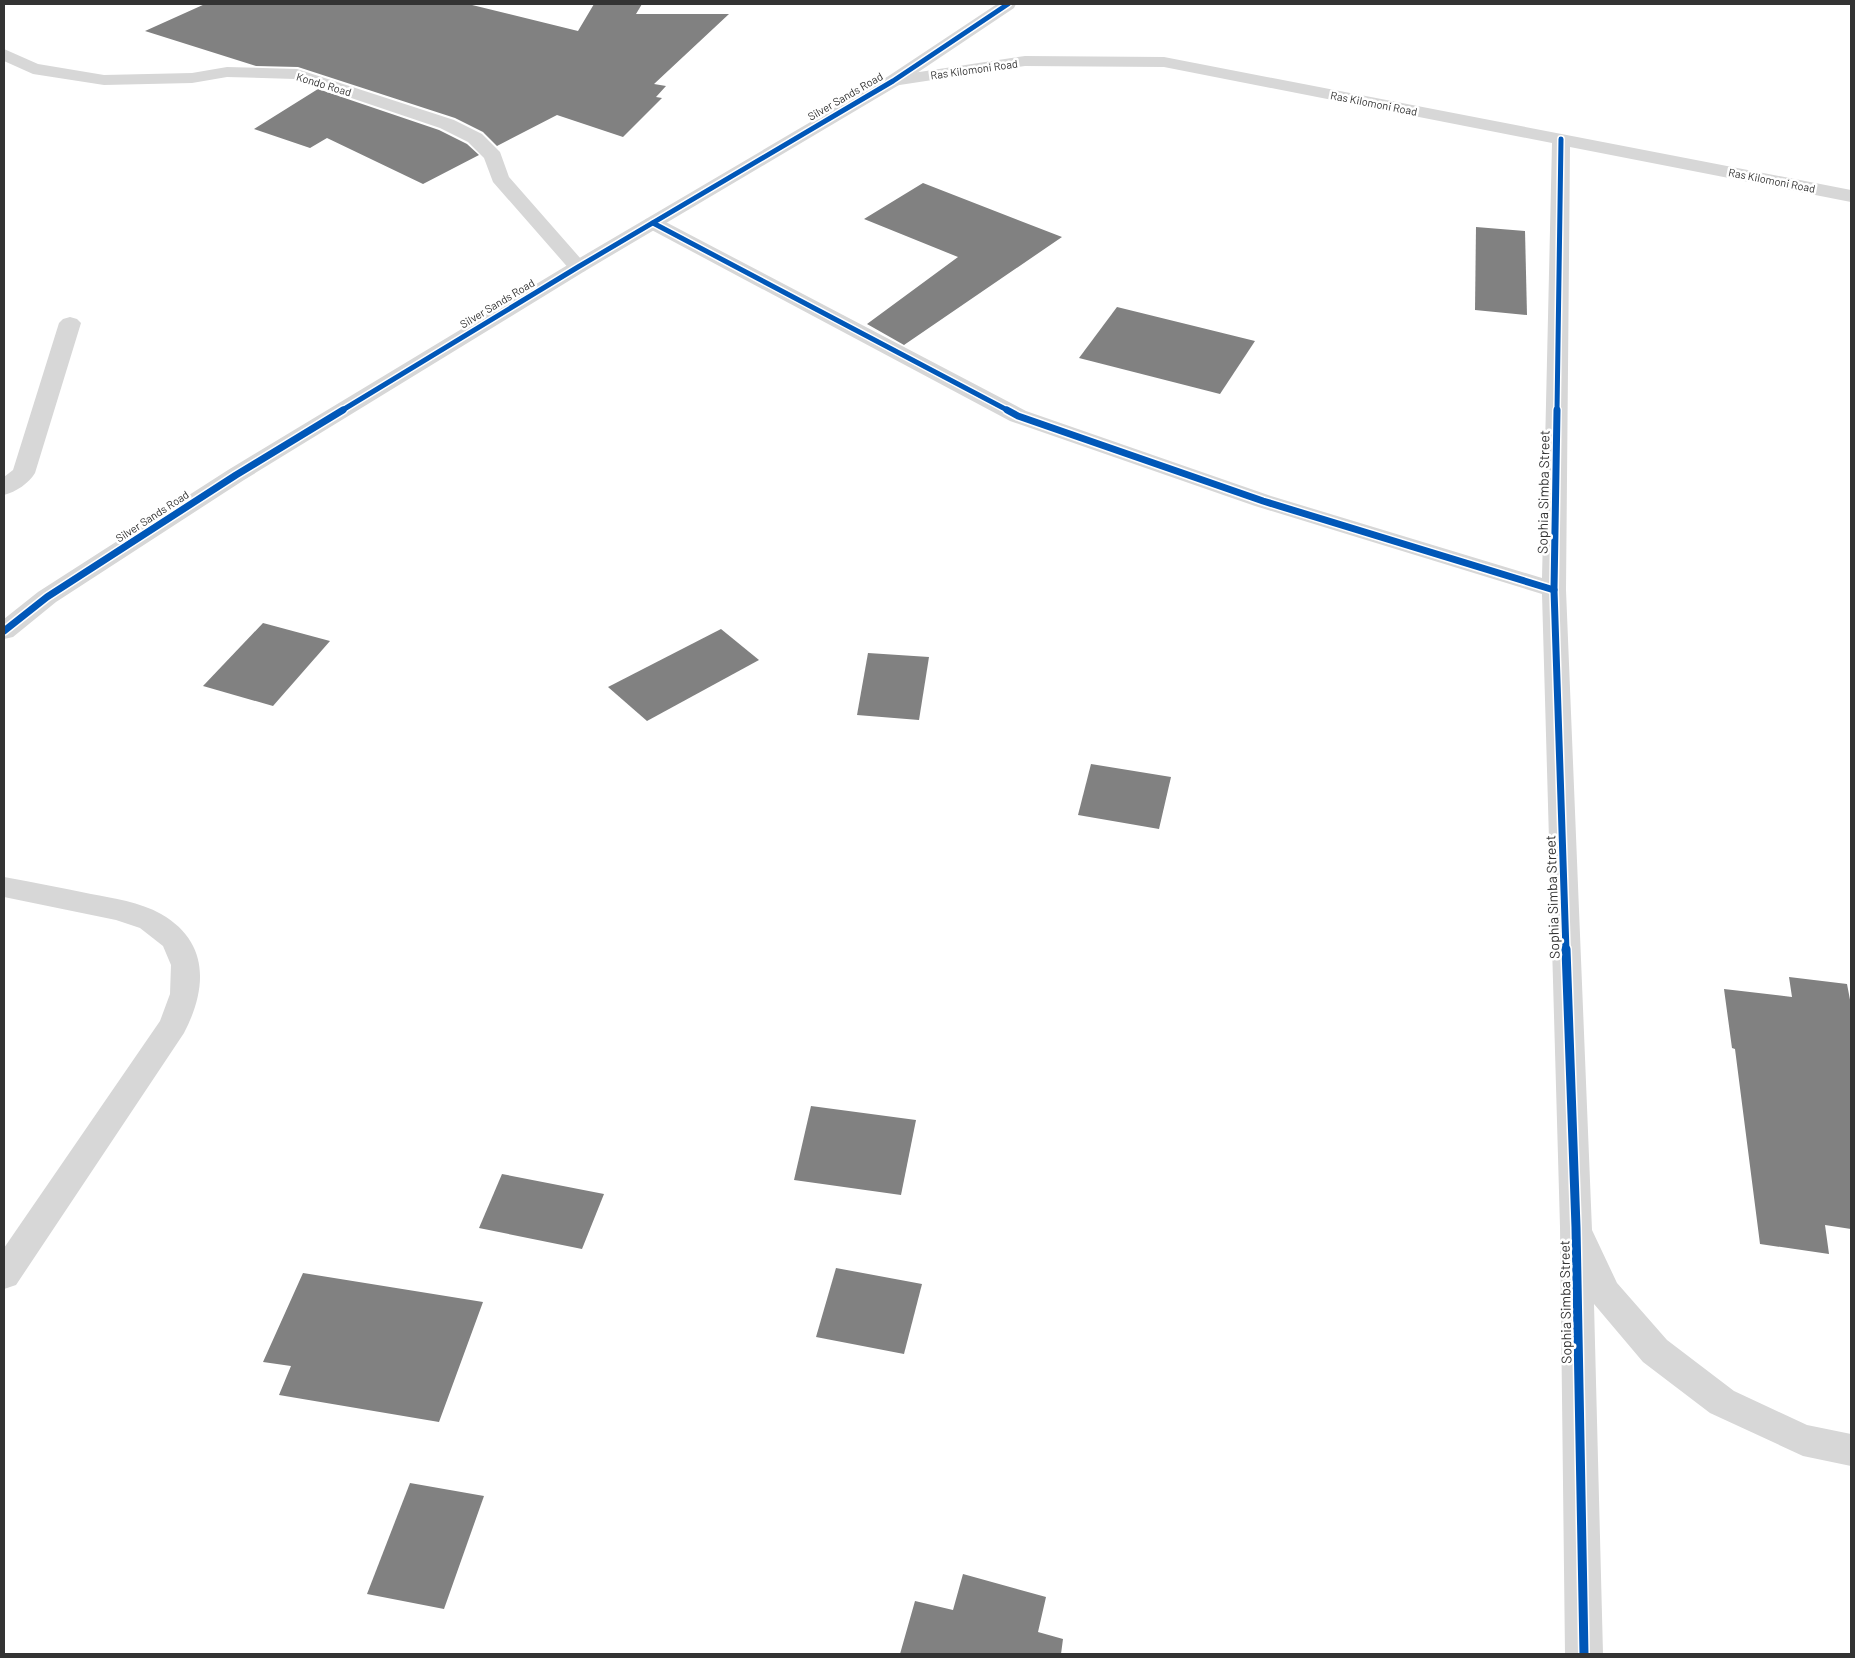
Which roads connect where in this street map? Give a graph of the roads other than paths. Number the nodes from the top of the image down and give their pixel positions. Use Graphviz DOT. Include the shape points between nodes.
graph roads {
  1 [pos="1008,4"];
  2 [pos="4,54"];
  3 [pos="893,81"];
  4 [pos="1561,139"];
  5 [pos="1851,196"];
  6 [pos="653,223"];
  7 [pos="578,267"];
  8 [pos="70,323"];
  9 [pos="4,488"];
  10 [pos="1554,590"];
  11 [pos="4,631"];
  12 [pos="4,887"];
  13 [pos="1576,1227"];
  14 [pos="4,1275"];
  15 [pos="1851,1450"];
  16 [pos="1584,1654"];
  1 -- 3 [label="street, Silver Sands Road"];
  2 -- 7 [label="street, Kondo Road" via="33,69 104,80 192,78 227,72 297,74 447,124 475,138 493,156 500,178"];
  3 -- 4 [label="street, Ras Kilomoni Road" via="1025,62 1164,62"];
  3 -- 6 [label="street, Silver Sands Road"];
  4 -- 5 [label="street, Ras Kilomoni Road"];
  4 -- 10 [label="street, Sophia Simba Street"];
  6 -- 7 [label="street, Silver Sands Road"];
  6 -- 10 [label="street" via="1018,416 1263,502"];
  7 -- 11 [label="street, Silver Sands Road" via="236,475 47,597"];
  8 -- 9 [label="street" via="24,473"];
  10 -- 13 [label="street, Sophia Simba Street"];
  12 -- 14 [label="street" via="119,910 150,922 174,940 186,965 185,994 173,1025"];
  13 -- 15 [label="street" via="1605,1293 1655,1351 1722,1402 1803,1440"];
  13 -- 16 [label="street, Sophia Simba Street"];
}
